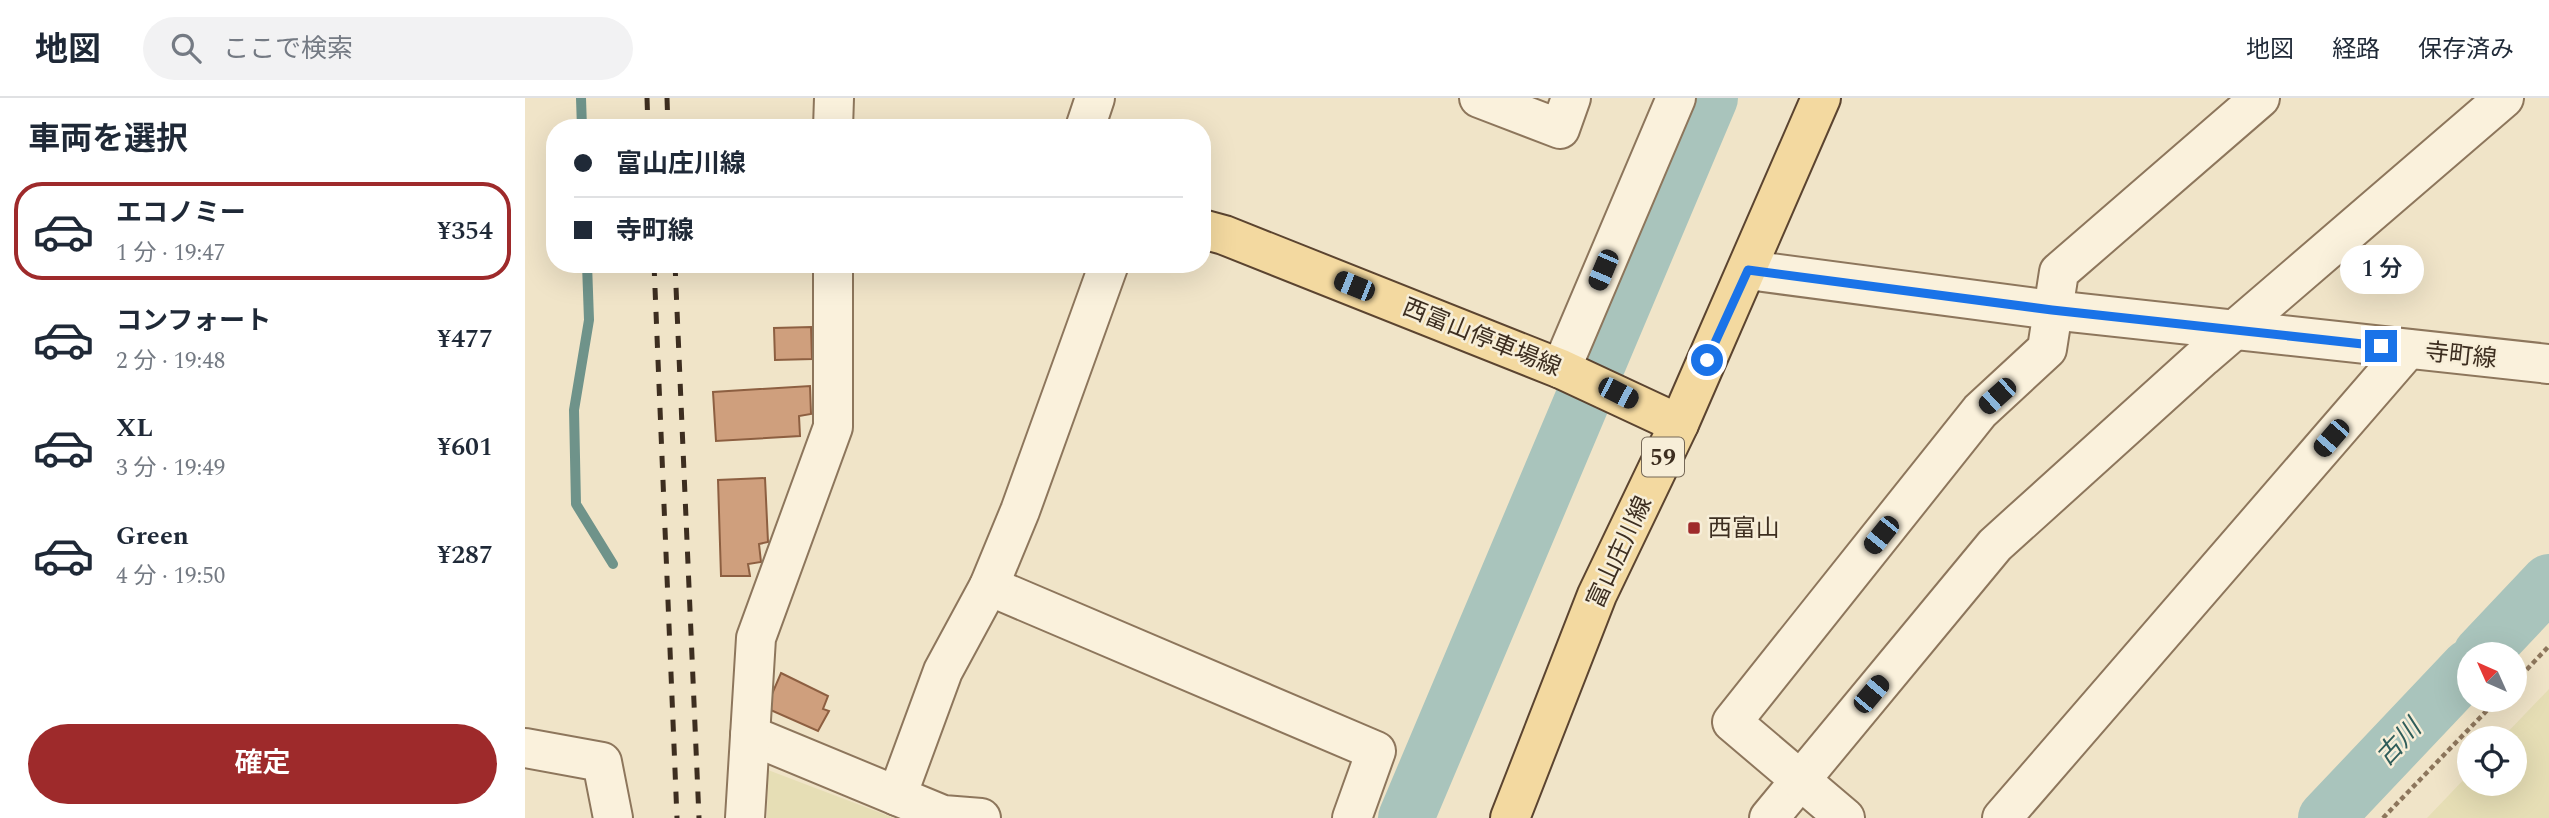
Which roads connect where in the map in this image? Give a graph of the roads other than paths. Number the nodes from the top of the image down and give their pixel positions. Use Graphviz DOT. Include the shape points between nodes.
graph roads {
  1 [pos="834,98"];
  2 [pos="1095,98"];
  3 [pos="1479,98"];
  4 [pos="1571,98"];
  5 [pos="1676,98"];
  6 [pos="1821,98"];
  7 [pos="2260,98"];
  8 [pos="2504,98"];
  9 [pos="834,119"];
  10 [pos="1088,119"];
  11 [pos="1211,231"];
  12 [pos="1748,270"];
  13 [pos="833,273"];
  14 [pos="1106,273"];
  15 [pos="2052,310"];
  16 [pos="2238,329"];
  17 [pos="2408,349"];
  18 [pos="2549,364"];
  19 [pos="1561,369"];
  20 [pos="1679,424"];
  21 [pos="989,586"];
  22 [pos="750,735"];
  23 [pos="525,748"];
  24 [pos="1800,779"];
  25 [pos="897,796"];
  26 [pos="613,818"];
  27 [pos="745,818"];
  28 [pos="981,818"];
  29 [pos="1352,818"];
  30 [pos="1510,818"];
  31 [pos="1769,818"];
  32 [pos="1845,818"];
  33 [pos="2002,818"];
  1 -- 9 [label="street"];
  2 -- 10 [label="street"];
  3 -- 4 [label="street" via="1560,129"];
  5 -- 19 [label="street"];
  6 -- 12 [label="main road, 富山庄川線 / 59"];
  7 -- 15 [label="street" via="2059,272"];
  8 -- 16 [label="street"];
  11 -- 19 [label="main road, 西富山停車場線"];
  12 -- 15 [label="street, 寺町線"];
  12 -- 20 [label="main road, 富山庄川線 / 59"];
  13 -- 22 [label="street" via="833,428 756,638"];
  14 -- 21 [label="street"];
  15 -- 16 [label="street, 寺町線"];
  15 -- 24 [label="street" via="2047,349 1980,411 1732,722"];
  16 -- 17 [label="street, 寺町線"];
  16 -- 24 [label="street" via="1995,545"];
  17 -- 18 [label="street, 寺町線"];
  17 -- 33 [label="street"];
  19 -- 20 [label="main road, 西富山停車場線"];
  20 -- 30 [label="main road, 富山庄川線 / 59" via="1597,595"];
  21 -- 25 [label="street" via="943,671"];
  21 -- 29 [label="street" via="1376,751"];
  22 -- 25 [label="street"];
  22 -- 27 [label="street"];
  23 -- 26 [label="street" via="602,762"];
  24 -- 31 [label="street"];
  24 -- 32 [label="street"];
  25 -- 28 [label="street" via="943,815"];
}
